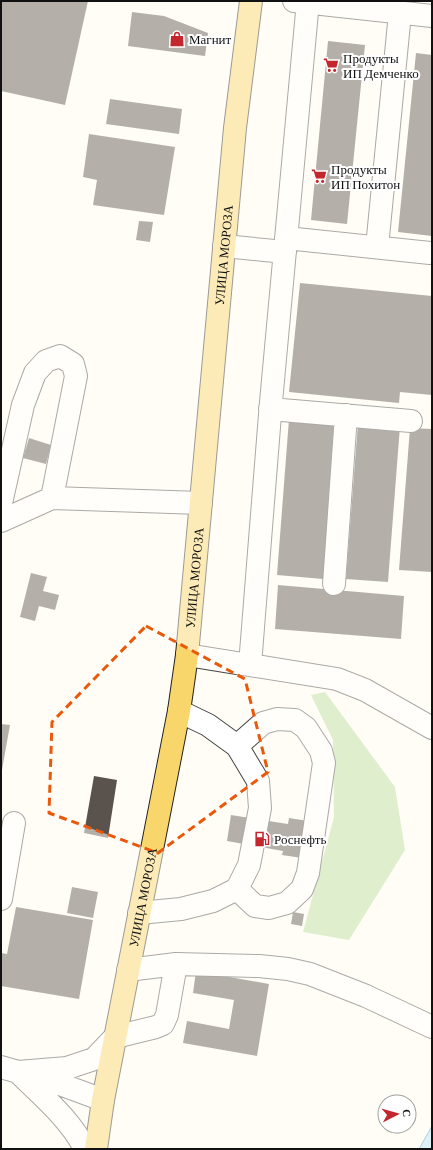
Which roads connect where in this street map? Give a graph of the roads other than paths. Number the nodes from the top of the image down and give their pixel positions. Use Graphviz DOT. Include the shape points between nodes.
graph roads {
  1 [pos="251,1"];
  2 [pos="304,2"];
  3 [pos="417,15"];
  4 [pos="432,34"];
  5 [pos="286,245"];
  6 [pos="224,246"];
  7 [pos="376,247"];
  8 [pos="430,253"];
  9 [pos="270,409"];
  10 [pos="346,415"];
  11 [pos="411,421"];
  12 [pos="52,498"];
  13 [pos="1,503"];
  14 [pos="201,504"];
  15 [pos="1,521"];
  16 [pos="334,584"];
  17 [pos="186,655"];
  18 [pos="250,665"];
  19 [pos="179,711"];
  20 [pos="432,728"];
  21 [pos="237,746"];
  22 [pos="14,823"];
  23 [pos="237,889"];
  24 [pos="1,898"];
  25 [pos="139,913"];
  26 [pos="176,964"];
  27 [pos="128,970"];
  28 [pos="432,1027"];
  29 [pos="115,1037"];
  30 [pos="9,1069"];
  31 [pos="103,1100"];
  32 [pos="85,1149"];
  33 [pos="96,1149"];
  1 -- 6 [label="main road, УЛИЦА МОРОЗА"];
  2 -- 3 [label="street"];
  2 -- 5 [label="street"];
  3 -- 4 [label="street"];
  3 -- 7 [label="street"];
  5 -- 6 [label="street"];
  5 -- 7 [label="street"];
  5 -- 9 [label="street"];
  6 -- 14 [label="main road, УЛИЦА МОРОЗА"];
  7 -- 8 [label="street"];
  9 -- 10 [label="street"];
  9 -- 18 [label="street"];
  10 -- 11 [label="street"];
  10 -- 16 [label="street"];
  12 -- 13 [label="street" via="76,376 73,364 60,356 46,361 35,373 23,405"];
  12 -- 14 [label="street"];
  12 -- 15 [label="street"];
  14 -- 17 [label="main road, УЛИЦА МОРОЗА"];
  17 -- 18 [label="street"];
  17 -- 19 [label="main road, УЛИЦА МОРОЗА"];
  18 -- 20 [label="street" via="337,679 365,690"];
  19 -- 21 [label="street" via="208,725"];
  19 -- 25 [label="main road, УЛИЦА МОРОЗА"];
  21 -- 23 [label="street" via="258,781 260,808 249,865"];
  21 -- 23 [label="street" via="263,723 277,719 295,720 306,728 324,763 308,873 302,889 287,903 269,908 256,906"];
  22 -- 24 [label="street"];
  23 -- 25 [label="street" via="213,902 181,909"];
  25 -- 27 [label="main road, УЛИЦА МОРОЗА"];
  26 -- 27 [label="street"];
  26 -- 28 [label="street" via="259,966 310,974 366,996"];
  26 -- 29 [label="street" via="167,1015 163,1024"];
  27 -- 29 [label="main road, УЛИЦА МОРОЗА"];
  29 -- 30 [label="street" via="94,1059 67,1068"];
  29 -- 31 [label="main road, УЛИЦА МОРОЗА"];
  30 -- 31 [label="street"];
  30 -- 32 [label="street" via="58,1111"];
  31 -- 33 [label="main road, УЛИЦА МОРОЗА"];
}
